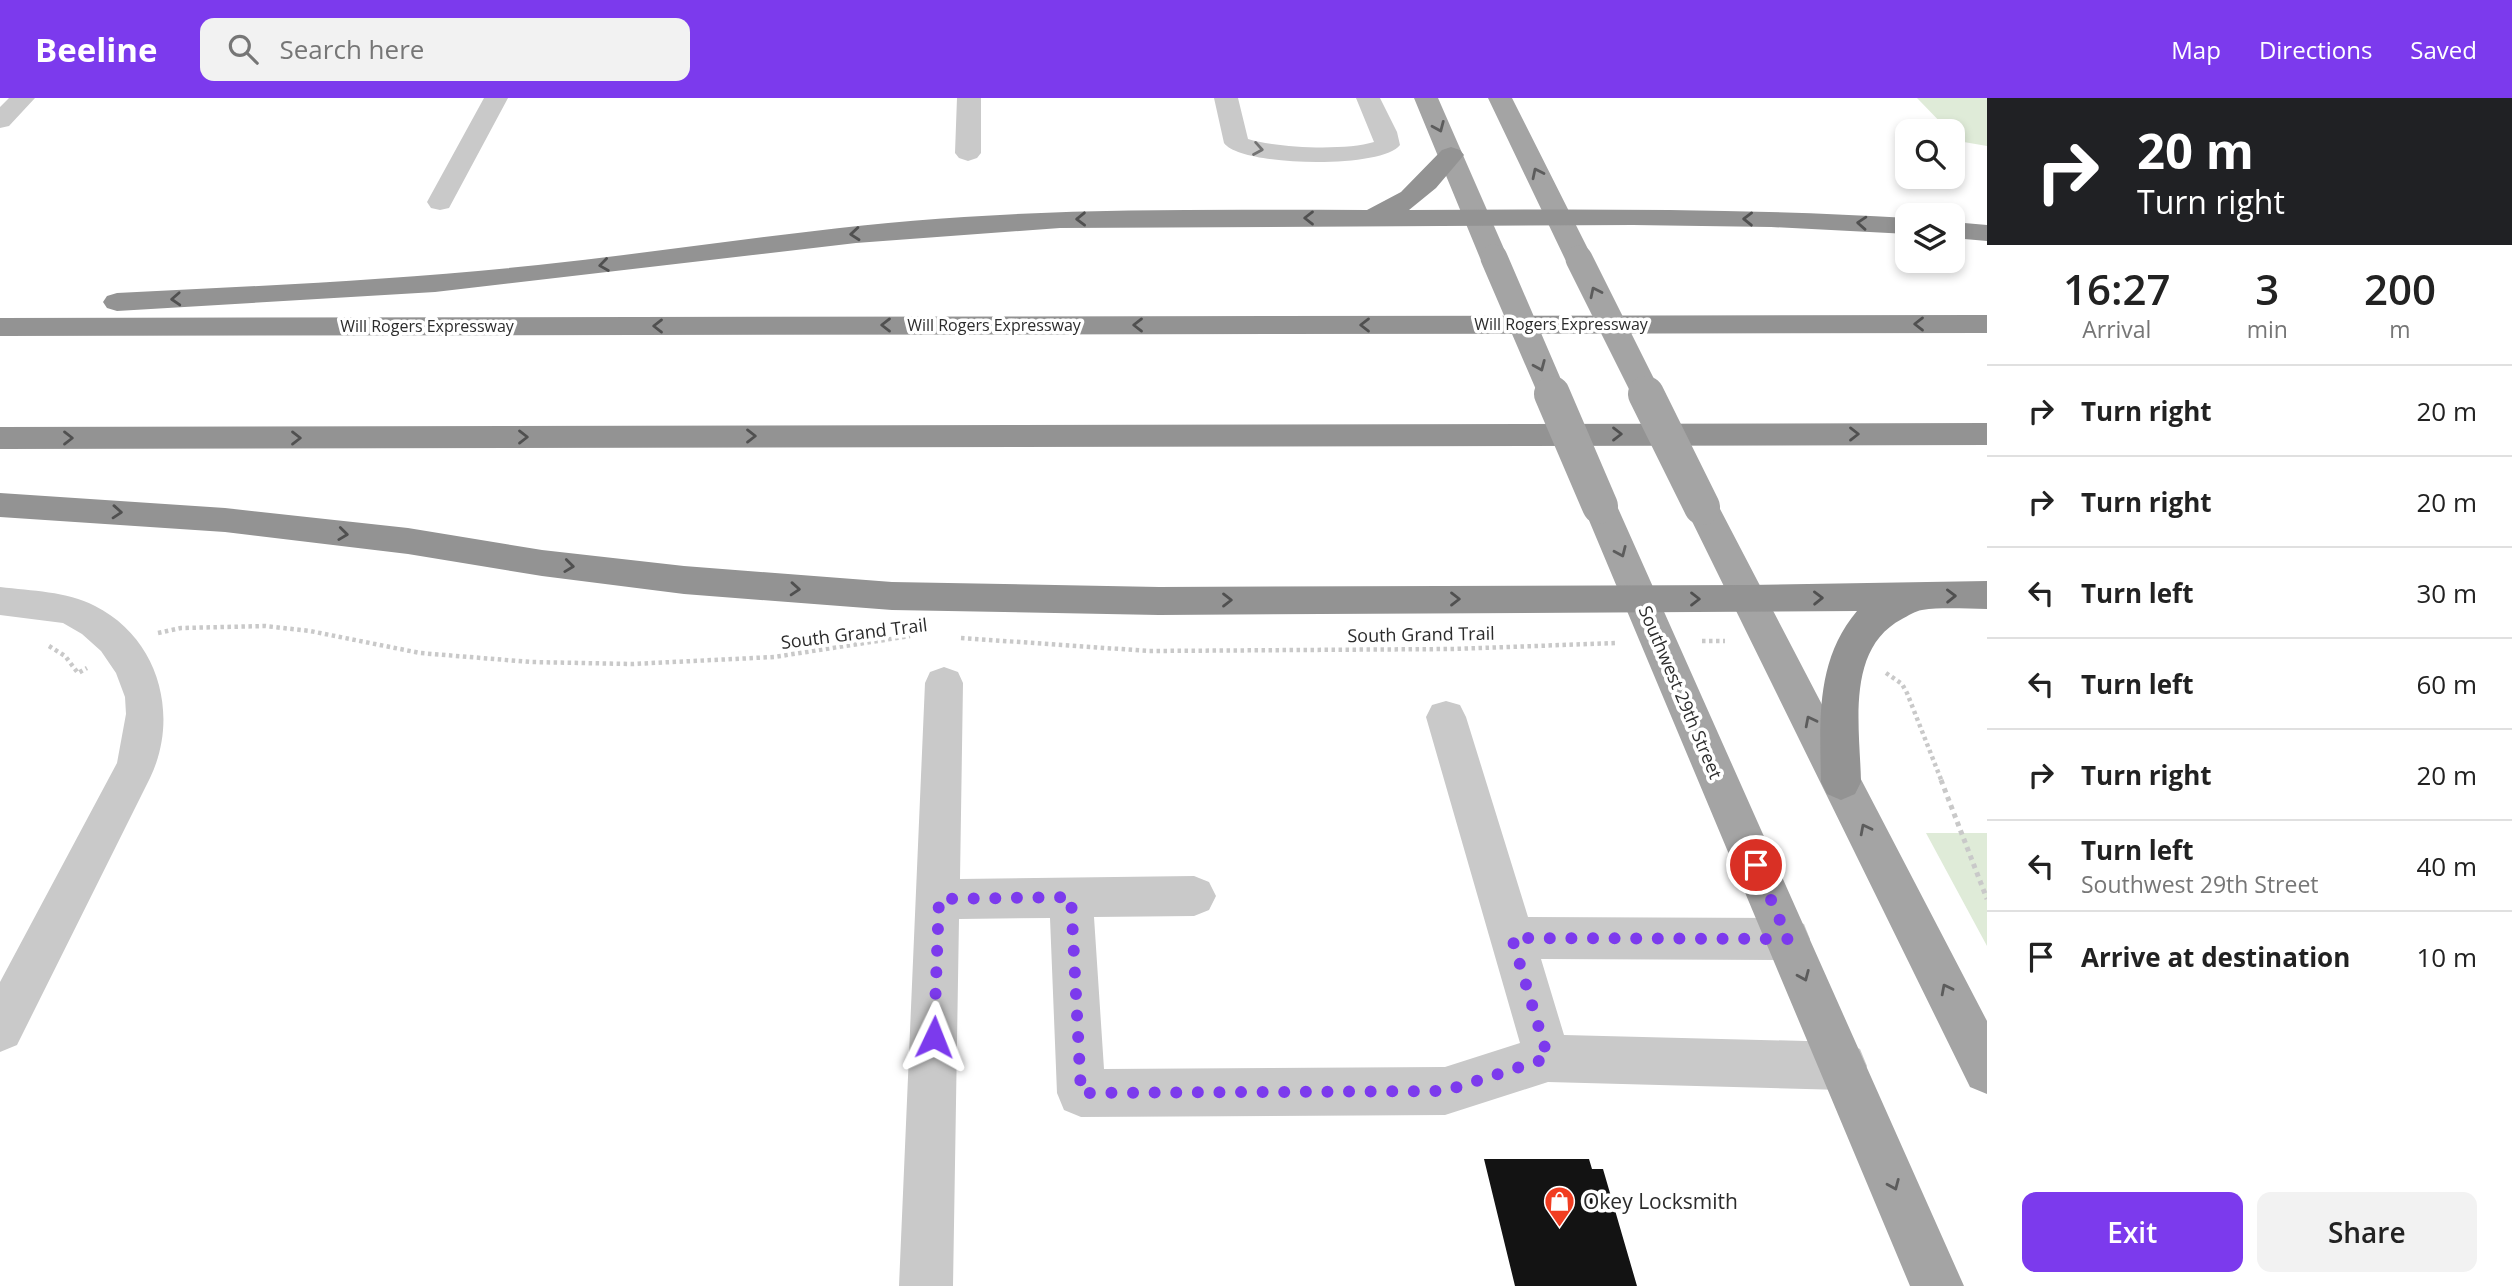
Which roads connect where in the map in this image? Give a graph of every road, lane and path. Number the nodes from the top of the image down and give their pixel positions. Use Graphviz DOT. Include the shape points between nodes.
graph roads {
  1 [pos="23,98"];
  2 [pos="496,98"];
  3 [pos="969,98"];
  4 [pos="1226,98"];
  5 [pos="1368,98"];
  6 [pos="1426,98"];
  7 [pos="1500,98"];
  8 [pos="0,121"];
  9 [pos="968,153"];
  10 [pos="1451,155"];
  11 [pos="440,202"];
  12 [pos="1475,216"];
  13 [pos="1559,217"];
  14 [pos="1361,218"];
  15 [pos="1895,225"];
  16 [pos="1965,231"];
  17 [pos="1987,233"];
  18 [pos="0,308"];
  19 [pos="1987,324"];
  20 [pos="0,327"];
  21 [pos="1987,434"];
  22 [pos="0,438"];
  23 [pos="0,505"];
  24 [pos="1987,595"];
  25 [pos="1915,596"];
  26 [pos="1641,598"];
  27 [pos="1749,599"];
  28 [pos="0,601"];
  29 [pos="150,636"];
  30 [pos="916,636"];
  31 [pos="954,637"];
  32 [pos="1730,640"];
  33 [pos="1688,641"];
  34 [pos="46,643"];
  35 [pos="1606,643"];
  36 [pos="89,667"];
  37 [pos="1875,667"];
  38 [pos="944,682"];
  39 [pos="1446,717"];
  40 [pos="1840,782"];
  41 [pos="1194,896"];
  42 [pos="1071,897"];
  43 [pos="939,899"];
  44 [pos="1987,899"];
  45 [pos="1512,938"];
  46 [pos="1788,939"];
  47 [pos="0,1029"];
  48 [pos="1548,1058"];
  49 [pos="1843,1066"];
  50 [pos="1987,1070"];
  51 [pos="926,1286"];
  52 [pos="1937,1286"];
  1 -- 8 [label="street"];
  2 -- 11 [label="street"];
  3 -- 9 [label="street"];
  4 -- 5 [label="street, one-way" via="1237,143 1248,149 1381,151 1387,145 1387,135"];
  6 -- 10 [label="main road, Southwest 29th Street, one-way"];
  13 -- 7 [label="main road, one-way"];
  10 -- 12 [label="main road, Southwest 29th Street"];
  10 -- 14 [label="highway" via="1421,192 1395,208"];
  12 -- 13 [label="highway"];
  12 -- 14 [label="highway"];
  12 -- 26 [label="main road, Southwest 29th Street, one-way, bridge"];
  15 -- 13 [label="highway, one-way"];
  27 -- 13 [label="main road, one-way, bridge"];
  14 -- 18 [label="highway, one-way" via="1181,217 963,224 414,286"];
  16 -- 17 [label="highway"];
  19 -- 20 [label="highway, Will Rogers Expressway, one-way"];
  22 -- 21 [label="highway, one-way"];
  23 -- 26 [label="highway, one-way" via="225,520 684,580 892,596 1159,601"];
  25 -- 24 [label="highway, one-way"];
  27 -- 25 [label="highway, one-way"];
  25 -- 40 [label="highway" via="1872,619 1845,659"];
  26 -- 27 [label="highway, one-way"];
  26 -- 46 [label="main road, Southwest 29th Street"];
  40 -- 27 [label="main road, one-way"];
  28 -- 47 [label="street" via="60,609 105,631 122,650 144,697 143,739 136,766"];
  29 -- 30 [label="path, South Grand Trail" via="181,628 265,626 420,653 632,664 774,657"];
  31 -- 35 [label="path, South Grand Trail" via="1134,651"];
  32 -- 33 [label="path"];
  34 -- 36 [label="path" via="65,656 78,673"];
  37 -- 44 [label="path" via="1895,677 1907,693"];
  38 -- 43 [label="street"];
  39 -- 45 [label="street"];
  50 -- 40 [label="main road, one-way"];
  41 -- 42 [label="street"];
  42 -- 43 [label="street"];
  42 -- 48 [label="street" via="1081,1093 1445,1091"];
  43 -- 51 [label="street"];
  45 -- 46 [label="street"];
  45 -- 48 [label="street"];
  46 -- 49 [label="main road, Southwest 29th Street, one-way"];
  48 -- 49 [label="street"];
  49 -- 52 [label="main road, Southwest 29th Street, one-way"];
}
